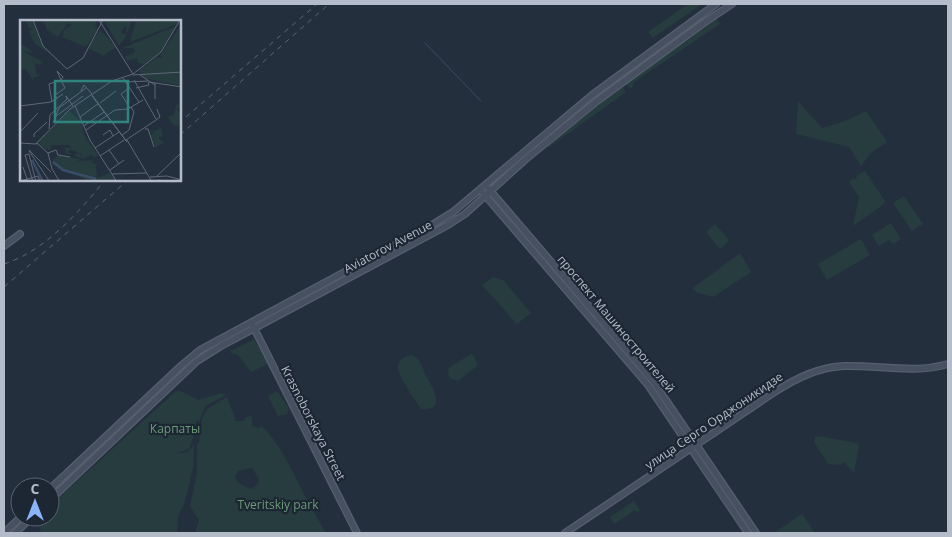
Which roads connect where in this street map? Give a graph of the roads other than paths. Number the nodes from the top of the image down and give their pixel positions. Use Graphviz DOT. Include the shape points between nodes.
graph roads {
  1 [pos="716,4"];
  2 [pos="732,4"];
  3 [pos="485,185"];
  4 [pos="480,190"];
  5 [pos="488,193"];
  6 [pos="20,234"];
  7 [pos="4,246"];
  8 [pos="251,322"];
  9 [pos="255,328"];
  10 [pos="948,364"];
  11 [pos="694,446"];
  12 [pos="60,481"];
  13 [pos="60,491"];
  14 [pos="357,533"];
  15 [pos="565,533"];
  16 [pos="748,533"];
  17 [pos="756,533"];
  1 -- 3 [label="main road, Aviatorov Avenue" via="592,95"];
  2 -- 5 [label="main road, Aviatorov Avenue" via="603,96"];
  3 -- 4 [label="main road, Aviatorov Avenue"];
  3 -- 5 [label="main road, проспект Машиностроителей"];
  4 -- 5 [label="main road, проспект Машиностроителей"];
  4 -- 8 [label="main road, Aviatorov Avenue" via="436,223"];
  5 -- 9 [label="main road, Aviatorov Avenue" via="448,225"];
  5 -- 11 [label="main road, проспект Машиностроителей"];
  6 -- 7 [label="main road"];
  8 -- 9 [label="main road, Krasnoborskaya Street"];
  8 -- 12 [label="main road, Aviatorov Avenue" via="208,344 188,360"];
  9 -- 13 [label="main road, Aviatorov Avenue" via="214,350 188,369"];
  9 -- 14 [label="main road, Krasnoborskaya Street"];
  10 -- 11 [label="main road, улица Серго Орджоникидзе" via="918,368 844,366 814,371 776,391"];
  11 -- 15 [label="main road, улица Серго Орджоникидзе"];
  11 -- 16 [label="main road, проспект Машиностроителей"];
  11 -- 17 [label="main road, проспект Машиностроителей"];
}
